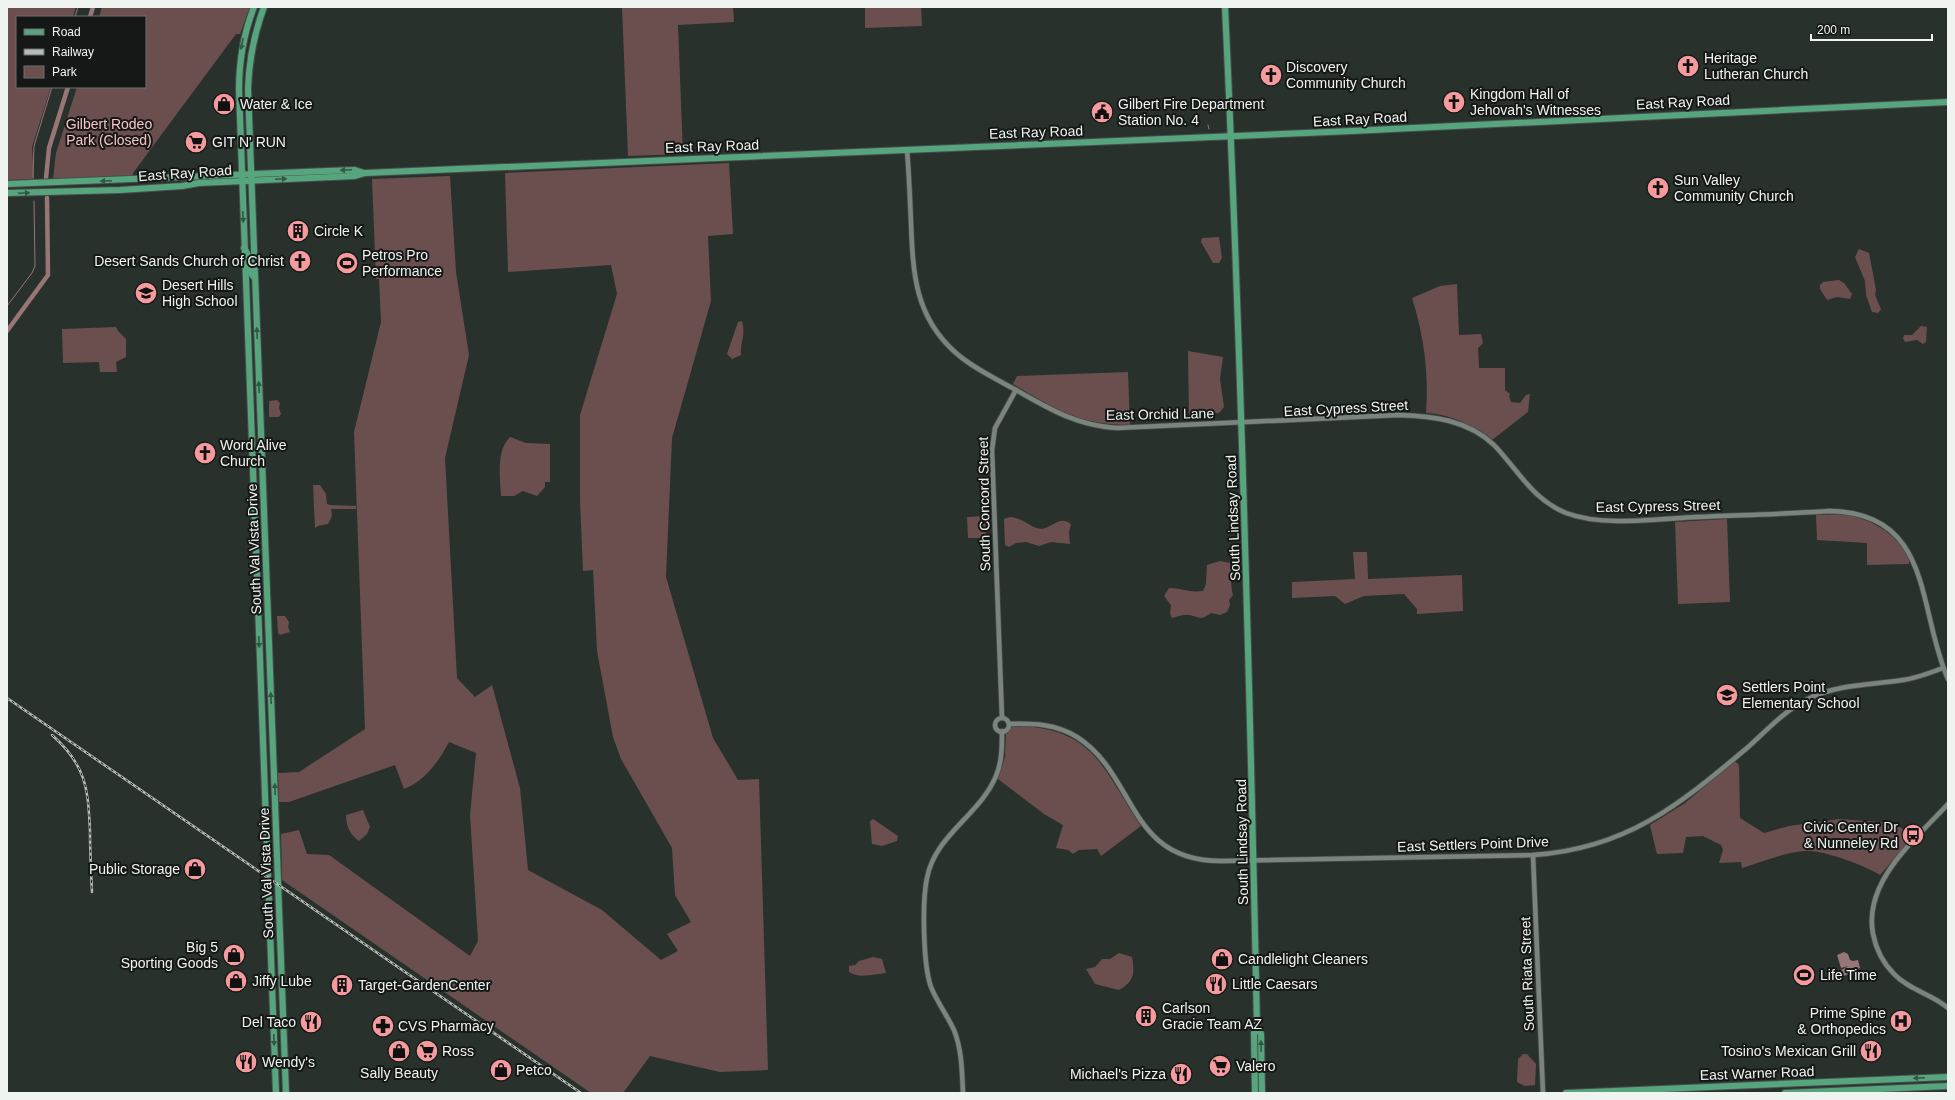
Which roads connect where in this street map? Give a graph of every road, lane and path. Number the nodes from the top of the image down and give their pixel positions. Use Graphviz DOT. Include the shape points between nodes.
graph roads {
  1 [pos="1225,7"];
  2 [pos="254,8"];
  3 [pos="264,9"];
  4 [pos="1948,102"];
  5 [pos="240,114"];
  6 [pos="249,114"];
  7 [pos="1230,136"];
  8 [pos="907,150"];
  9 [pos="242,174"];
  10 [pos="251,177"];
  11 [pos="148,179"];
  12 [pos="242,181"];
  13 [pos="7,184"];
  14 [pos="120,190"];
  15 [pos="7,193"];
  16 [pos="244,248"];
  17 [pos="255,277"];
  18 [pos="1016,390"];
  19 [pos="1242,423"];
  20 [pos="1943,668"];
  21 [pos="1948,679"];
  22 [pos="1002,718"];
  23 [pos="1009,724"];
  24 [pos="1002,731"];
  25 [pos="1948,804"];
  26 [pos="1533,855"];
  27 [pos="1254,861"];
  28 [pos="269,912"];
  29 [pos="279,912"];
  30 [pos="1948,1008"];
  31 [pos="273,1013"];
  32 [pos="282,1013"];
  33 [pos="1257,1028"];
  34 [pos="1948,1077"];
  35 [pos="1948,1086"];
  36 [pos="276,1093"];
  37 [pos="286,1093"];
  38 [pos="963,1093"];
  39 [pos="1255,1093"];
  40 [pos="1262,1093"];
  41 [pos="1543,1093"];
  42 [pos="1566,1093"];
  43 [pos="1785,1093"];
  1 -- 7 [label="main road, South Lindsay Road"];
  2 -- 3 [label="main road"];
  2 -- 5 [label="main road, South Val Vista Drive, one-way" via="245,31 240,55"];
  3 -- 6 [label="main road, South Val Vista Drive" via="254,34 250,56"];
  4 -- 7 [label="main road, East Ray Road"];
  5 -- 6 [label="main road"];
  5 -- 9 [label="main road, South Val Vista Drive"];
  6 -- 10 [label="main road, South Val Vista Drive"];
  7 -- 8 [label="main road, East Ray Road"];
  7 -- 19 [label="main road, South Lindsay Road"];
  8 -- 10 [label="main road, East Ray Road" via="365,173 355,176"];
  8 -- 18 [label="street" via="914,275 923,306 935,329 956,353"];
  9 -- 10 [label="main road, East Ray Road"];
  9 -- 11 [label="main road, East Ray Road"];
  9 -- 12 [label="main road, South Val Vista Drive"];
  10 -- 12 [label="main road, East Ray Road"];
  10 -- 17 [label="main road, South Val Vista Drive"];
  11 -- 13 [label="main road, East Ray Road, one-way"];
  11 -- 14 [label="main road" via="143,184 128,185"];
  12 -- 14 [label="main road, East Ray Road"];
  12 -- 16 [label="main road, South Val Vista Drive, one-way"];
  15 -- 14 [label="main road, East Ray Road, one-way"];
  16 -- 17 [label="main road" via="249,253 251,274"];
  16 -- 28 [label="main road, South Val Vista Drive, one-way"];
  29 -- 17 [label="main road, South Val Vista Drive, one-way"];
  18 -- 19 [label="street, East Orchid Lane" via="1062,415 1085,424 1117,428"];
  18 -- 22 [label="street, South Concord Street" via="995,428 992,445"];
  19 -- 20 [label="street, East Cypress Street" via="1399,415 1437,417 1453,421 1466,426 1493,445 1542,501 1566,513 1599,520 1844,512 1873,520 1889,529 1908,551 1916,570"];
  19 -- 27 [label="main road, South Lindsay Road"];
  20 -- 21 [label="street, East Cypress Street"];
  20 -- 26 [label="street, East Settlers Point Drive" via="1905,680 1851,687 1812,697 1788,712 1687,798 1653,820 1598,844"];
  22 -- 23 [label="street"];
  22 -- 24 [label="street" via="996,724 996,728"];
  23 -- 24 [label="street" via="1007,730"];
  23 -- 27 [label="street, East Settlers Point Drive" via="1050,726 1084,742 1102,760 1148,831 1171,849 1199,859"];
  24 -- 38 [label="street" via="1002,755 994,780 987,793 937,851 925,890 928,972 934,994 957,1039 961,1056"];
  25 -- 30 [label="street" via="1885,875 1874,901 1872,922 1878,950 1894,975"];
  26 -- 27 [label="street, East Settlers Point Drive"];
  26 -- 41 [label="street, South Riata Street"];
  27 -- 33 [label="main road, South Lindsay Road"];
  28 -- 29 [label="main road"];
  28 -- 31 [label="main road, South Val Vista Drive"];
  29 -- 32 [label="main road, South Val Vista Drive"];
  31 -- 32 [label="main road"];
  31 -- 36 [label="main road, South Val Vista Drive, one-way"];
  32 -- 37 [label="main road, South Val Vista Drive"];
  33 -- 39 [label="main road, South Lindsay Road" via="1254,1033"];
  40 -- 33 [label="main road, South Lindsay Road, one-way" via="1260,1034"];
  34 -- 42 [label="main road, East Warner Road, one-way"];
  35 -- 43 [label="main road, East Warner Road"];
}
